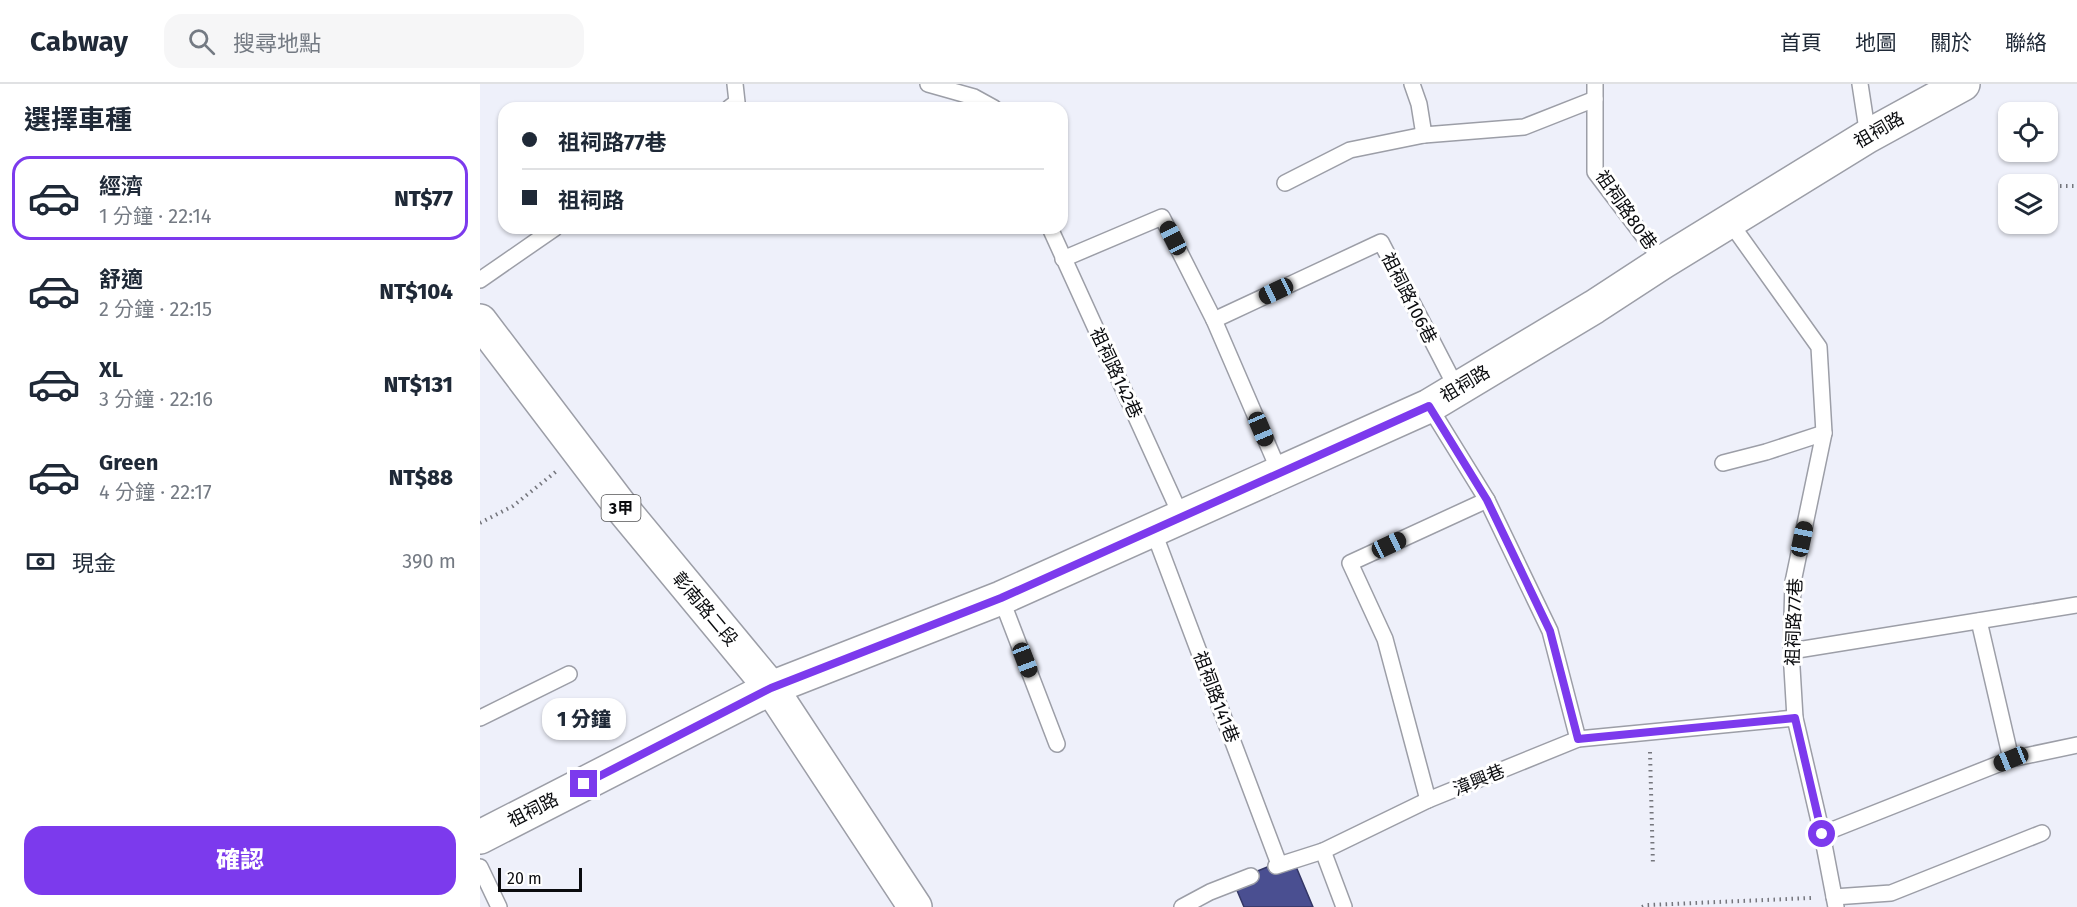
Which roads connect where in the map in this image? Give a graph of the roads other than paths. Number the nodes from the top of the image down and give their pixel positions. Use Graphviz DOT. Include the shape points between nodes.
graph roads {
  1 [pos="735,84"];
  2 [pos="1412,84"];
  3 [pos="1860,84"];
  4 [pos="1963,84"];
  5 [pos="930,85"];
  6 [pos="1595,92"];
  7 [pos="737,102"];
  8 [pos="983,102"];
  9 [pos="1424,135"];
  10 [pos="1868,136"];
  11 [pos="1285,183"];
  12 [pos="1729,221"];
  13 [pos="546,234"];
  14 [pos="1053,234"];
  15 [pos="1064,259"];
  16 [pos="1663,262"];
  17 [pos="480,280"];
  18 [pos="1214,320"];
  19 [pos="480,321"];
  20 [pos="1456,389"];
  21 [pos="1429,406"];
  22 [pos="1824,433"];
  23 [pos="1723,463"];
  24 [pos="1280,473"];
  25 [pos="1487,500"];
  26 [pos="1168,524"];
  27 [pos="1001,598"];
  28 [pos="2077,605"];
  29 [pos="1979,621"];
  30 [pos="1791,651"];
  31 [pos="570,674"];
  32 [pos="771,688"];
  33 [pos="480,717"];
  34 [pos="1795,718"];
  35 [pos="1578,739"];
  36 [pos="1057,744"];
  37 [pos="2077,745"];
  38 [pos="2011,759"];
  39 [pos="1428,801"];
  40 [pos="2042,833"];
  41 [pos="1822,834"];
  42 [pos="480,837"];
  43 [pos="1323,851"];
  44 [pos="1279,864"];
  45 [pos="480,867"];
  46 [pos="1835,902"];
  47 [pos="499,907"];
  48 [pos="915,907"];
  49 [pos="1182,907"];
  50 [pos="1344,907"];
  1 -- 7 [label="lane"];
  2 -- 9 [label="lane"];
  3 -- 10 [label="lane"];
  4 -- 10 [label="street, 祖祠路"];
  5 -- 8 [label="lane"];
  6 -- 9 [label="lane" via="1524,127"];
  6 -- 16 [label="lane, 祖祠路80巷" via="1595,172"];
  9 -- 11 [label="lane" via="1350,150"];
  10 -- 12 [label="street, 祖祠路"];
  12 -- 16 [label="street, 祖祠路"];
  12 -- 22 [label="lane, 祖祠路77巷" via="1819,347"];
  13 -- 17 [label="lane"];
  14 -- 15 [label="lane, 祖祠路142巷"];
  15 -- 18 [label="lane" via="1162,217"];
  15 -- 26 [label="lane, 祖祠路142巷"];
  16 -- 20 [label="street, 祖祠路"];
  18 -- 20 [label="lane, 祖祠路106巷" via="1381,242"];
  18 -- 24 [label="lane"];
  19 -- 32 [label="street, 彰南路二段 / 3甲" via="622,508"];
  20 -- 21 [label="street, 祖祠路"];
  21 -- 24 [label="street, 祖祠路"];
  21 -- 25 [label="lane"];
  22 -- 23 [label="lane"];
  22 -- 30 [label="lane, 祖祠路77巷" via="1793,582"];
  24 -- 26 [label="street, 祖祠路"];
  25 -- 35 [label="lane" via="1550,631"];
  25 -- 39 [label="lane" via="1350,563 1385,639"];
  26 -- 27 [label="street, 祖祠路"];
  26 -- 44 [label="lane, 祖祠路141巷"];
  27 -- 32 [label="street, 祖祠路"];
  27 -- 36 [label="lane"];
  28 -- 29 [label="lane"];
  29 -- 30 [label="lane"];
  29 -- 38 [label="lane"];
  30 -- 34 [label="lane, 祖祠路77巷"];
  31 -- 33 [label="lane"];
  32 -- 42 [label="street, 祖祠路"];
  32 -- 48 [label="street, 彰南路二段 / 3甲"];
  34 -- 35 [label="lane, 漳興巷"];
  34 -- 41 [label="lane, 祖祠路77巷"];
  35 -- 39 [label="lane, 漳興巷"];
  37 -- 38 [label="lane"];
  38 -- 41 [label="lane"];
  39 -- 43 [label="lane, 漳興巷"];
  40 -- 46 [label="lane" via="1891,893"];
  41 -- 46 [label="lane, 祖祠路77巷"];
  43 -- 44 [label="lane, 漳興巷"];
  43 -- 50 [label="lane"];
  44 -- 49 [label="lane, 漳興巷"];
  45 -- 47 [label="lane"];
}
